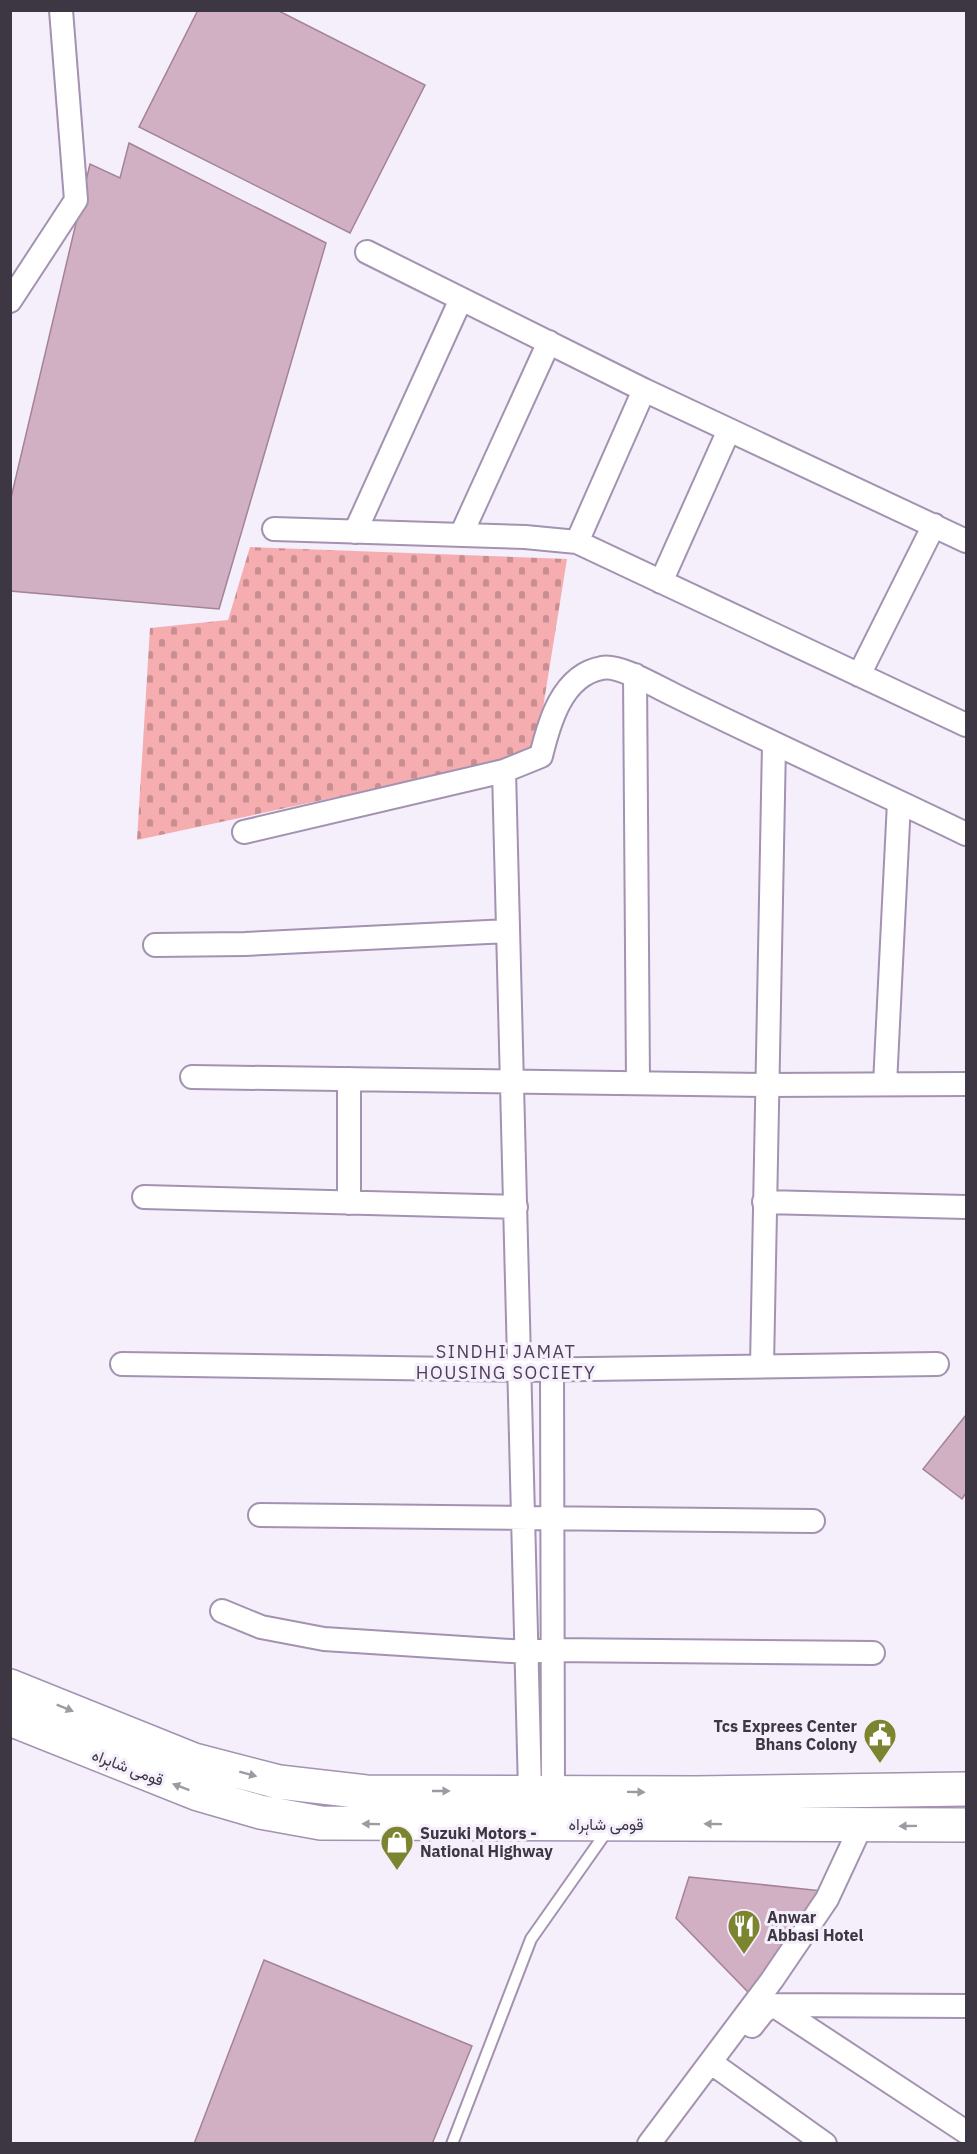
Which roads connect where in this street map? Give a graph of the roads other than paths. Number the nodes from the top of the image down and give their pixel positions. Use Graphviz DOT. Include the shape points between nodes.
graph roads {
  1 [pos="61,10"];
  2 [pos="367,252"];
  3 [pos="460,298"];
  4 [pos="10,301"];
  5 [pos="549,342"];
  6 [pos="644,390"];
  7 [pos="729,430"];
  8 [pos="934,525"];
  9 [pos="274,529"];
  10 [pos="355,532"];
  11 [pos="461,535"];
  12 [pos="966,541"];
  13 [pos="577,542"];
  14 [pos="661,582"];
  15 [pos="634,675"];
  16 [pos="859,675"];
  17 [pos="966,725"];
  18 [pos="774,744"];
  19 [pos="504,771"];
  20 [pos="898,802"];
  21 [pos="244,832"];
  22 [pos="966,834"];
  23 [pos="508,931"];
  24 [pos="155,945"];
  25 [pos="192,1077"];
  26 [pos="349,1079"];
  27 [pos="512,1081"];
  28 [pos="638,1083"];
  29 [pos="885,1084"];
  30 [pos="966,1084"];
  31 [pos="765,1085"];
  32 [pos="144,1197"];
  33 [pos="764,1202"];
  34 [pos="349,1203"];
  35 [pos="516,1207"];
  36 [pos="966,1207"];
  37 [pos="122,1364"];
  38 [pos="936,1364"];
  39 [pos="762,1366"];
  40 [pos="552,1369"];
  41 [pos="520,1370"];
  42 [pos="260,1515"];
  43 [pos="524,1518"];
  44 [pos="553,1518"];
  45 [pos="813,1521"];
  46 [pos="222,1611"];
  47 [pos="552,1650"];
  48 [pos="527,1652"];
  49 [pos="873,1653"];
  50 [pos="10,1686"];
  51 [pos="10,1719"];
  52 [pos="966,1789"];
  53 [pos="542,1791"];
  54 [pos="612,1823"];
  55 [pos="966,1825"];
  56 [pos="861,1826"];
  57 [pos="773,2005"];
  58 [pos="960,2010"];
  59 [pos="720,2069"];
  60 [pos="966,2132"];
  61 [pos="452,2144"];
  62 [pos="649,2144"];
  63 [pos="666,2144"];
  64 [pos="825,2144"];
  1 -- 4 [label="street" via="76,200"];
  2 -- 3 [label="street"];
  3 -- 5 [label="street"];
  3 -- 10 [label="street"];
  5 -- 6 [label="street"];
  5 -- 11 [label="street"];
  6 -- 7 [label="street"];
  6 -- 13 [label="street"];
  7 -- 8 [label="street"];
  7 -- 14 [label="street"];
  8 -- 12 [label="street"];
  8 -- 16 [label="street"];
  9 -- 10 [label="street"];
  10 -- 11 [label="street"];
  11 -- 13 [label="street"];
  13 -- 14 [label="street"];
  14 -- 16 [label="street"];
  15 -- 18 [label="street"];
  15 -- 19 [label="street" via="603,667 576,679 551,717 541,756"];
  15 -- 28 [label="street"];
  16 -- 17 [label="street"];
  18 -- 20 [label="street"];
  18 -- 31 [label="street"];
  19 -- 21 [label="street"];
  19 -- 23 [label="street"];
  20 -- 22 [label="street"];
  20 -- 29 [label="street"];
  23 -- 24 [label="street"];
  23 -- 27 [label="street"];
  25 -- 26 [label="street"];
  26 -- 27 [label="street"];
  26 -- 34 [label="street"];
  27 -- 28 [label="street"];
  27 -- 35 [label="street"];
  28 -- 31 [label="street"];
  29 -- 30 [label="street"];
  29 -- 31 [label="street"];
  31 -- 33 [label="street"];
  32 -- 34 [label="street"];
  33 -- 36 [label="street"];
  33 -- 39 [label="street"];
  34 -- 35 [label="street"];
  35 -- 41 [label="street"];
  37 -- 41 [label="street"];
  38 -- 39 [label="street"];
  39 -- 40 [label="street"];
  40 -- 41 [label="street"];
  40 -- 44 [label="street"];
  41 -- 43 [label="street"];
  42 -- 43 [label="street"];
  43 -- 44 [label="street"];
  43 -- 48 [label="street"];
  44 -- 45 [label="street"];
  44 -- 47 [label="street"];
  46 -- 48 [label="street" via="261,1627 324,1639"];
  47 -- 48 [label="street"];
  47 -- 49 [label="street"];
  47 -- 53 [label="street"];
  48 -- 53 [label="street"];
  50 -- 53 [label="highway, قومی شاہراہ, one-way" via="194,1760 279,1782 366,1792"];
  54 -- 51 [label="highway, قومی شاہراہ, one-way" via="321,1823 260,1812 198,1794"];
  53 -- 52 [label="highway, قومی شاہراہ, one-way"];
  56 -- 54 [label="highway, قومی شاہراہ, one-way"];
  54 -- 61 [label="lane" via="531,1939"];
  55 -- 56 [label="highway, قومی شاہراہ, one-way"];
  56 -- 62 [label="street" via="827,1899 772,1980"];
  57 -- 58 [label="street"];
  57 -- 59 [label="street" via="763,2012"];
  57 -- 60 [label="street"];
  59 -- 63 [label="street"];
  59 -- 64 [label="street"];
}
